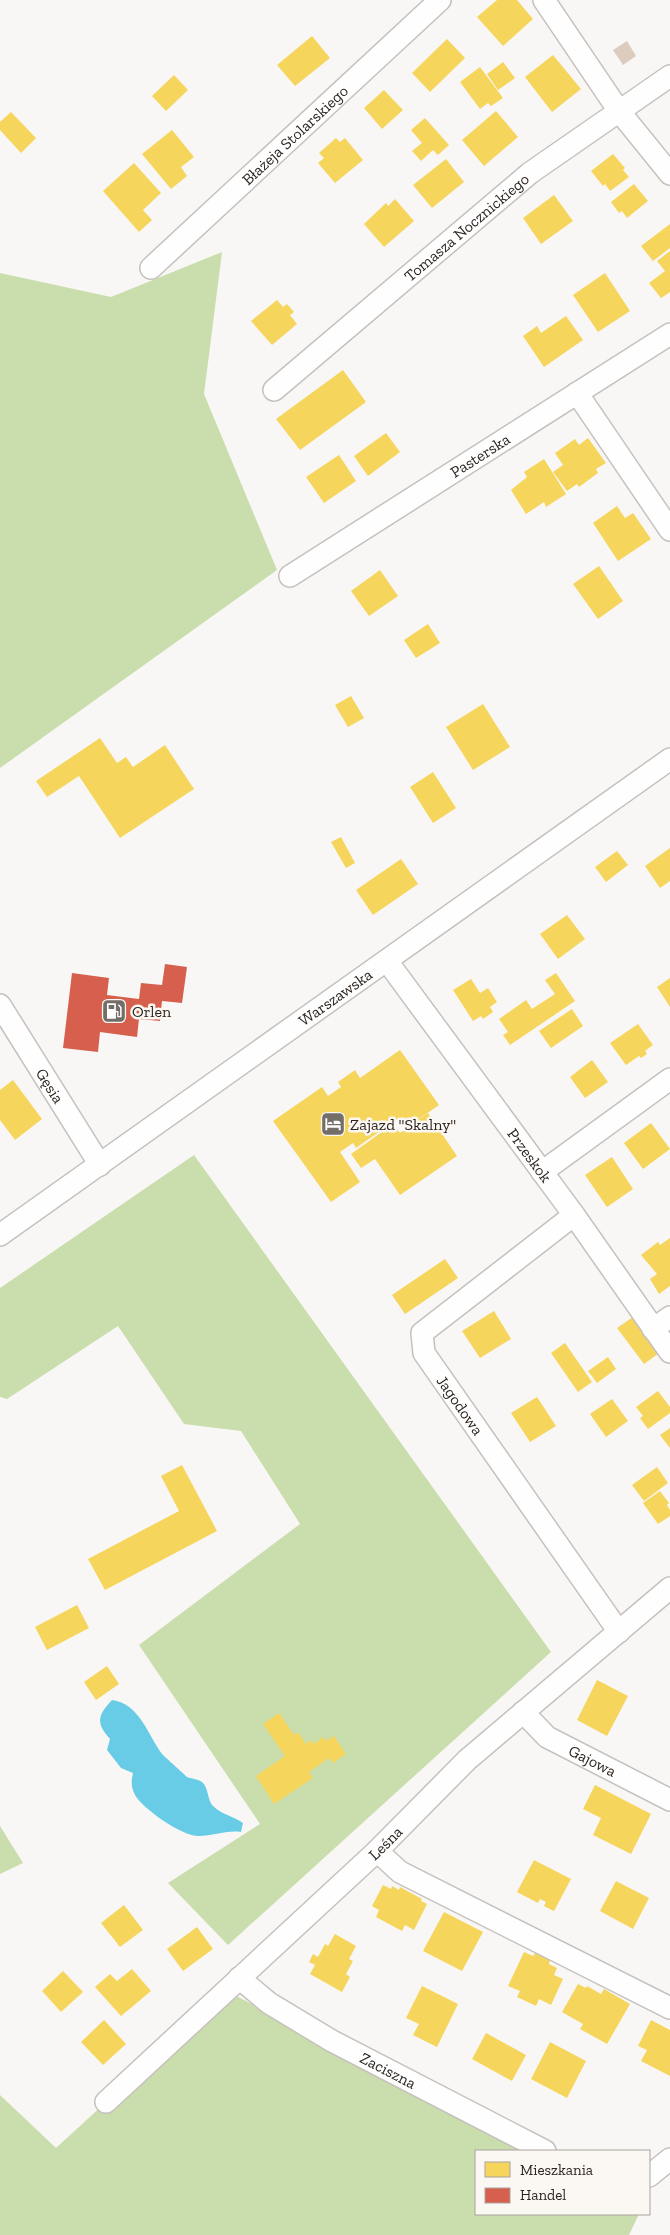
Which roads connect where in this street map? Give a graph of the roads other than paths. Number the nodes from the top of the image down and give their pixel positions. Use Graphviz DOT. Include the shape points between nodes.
graph roads {
  1 [pos="440,0"];
  2 [pos="544,0"];
  3 [pos="670,76"];
  4 [pos="619,111"];
  5 [pos="670,174"];
  6 [pos="151,268"];
  7 [pos="670,334"];
  8 [pos="274,390"];
  9 [pos="577,394"];
  10 [pos="670,530"];
  11 [pos="290,576"];
  12 [pos="670,759"];
  13 [pos="387,961"];
  14 [pos="0,1005"];
  15 [pos="670,1079"];
  16 [pos="100,1165"];
  17 [pos="542,1172"];
  18 [pos="574,1215"];
  19 [pos="0,1236"];
  20 [pos="670,1316"];
  21 [pos="653,1329"];
  22 [pos="670,1352"];
  23 [pos="670,1588"];
  24 [pos="619,1632"];
  25 [pos="523,1712"];
  26 [pos="670,1800"];
  27 [pos="377,1851"];
  28 [pos="239,1978"];
  29 [pos="670,2008"];
  30 [pos="106,2102"];
  31 [pos="543,2150"];
  32 [pos="670,2159"];
  33 [pos="650,2175"];
  1 -- 6 [label="street, Błażeja Stolarskiego"];
  2 -- 4 [label="street"];
  3 -- 4 [label="street, Tomasza Nocznickiego"];
  4 -- 5 [label="street"];
  4 -- 8 [label="street, Tomasza Nocznickiego" via="530,173"];
  7 -- 9 [label="street, Pasterska"];
  9 -- 10 [label="street"];
  9 -- 11 [label="street, Pasterska"];
  12 -- 13 [label="street, Warszawska"];
  13 -- 16 [label="street, Warszawska"];
  13 -- 17 [label="street, Przeskok"];
  14 -- 16 [label="street, Gęsia"];
  15 -- 17 [label="street"];
  16 -- 19 [label="street, Warszawska"];
  17 -- 18 [label="street, Przeskok"];
  18 -- 21 [label="street, Przeskok"];
  18 -- 24 [label="street, Jagodowa" via="422,1333 424,1353"];
  20 -- 21 [label="street"];
  21 -- 22 [label="street, Przeskok"];
  23 -- 24 [label="street, Leśna"];
  24 -- 25 [label="street, Leśna"];
  25 -- 26 [label="street, Gajowa" via="547,1737"];
  25 -- 27 [label="street, Leśna" via="467,1760"];
  27 -- 28 [label="street, Leśna"];
  27 -- 29 [label="street" via="400,1872"];
  28 -- 30 [label="street, Leśna"];
  28 -- 31 [label="street, Zaciszna" via="269,2002 332,2041"];
  32 -- 33 [label="street"];
}
